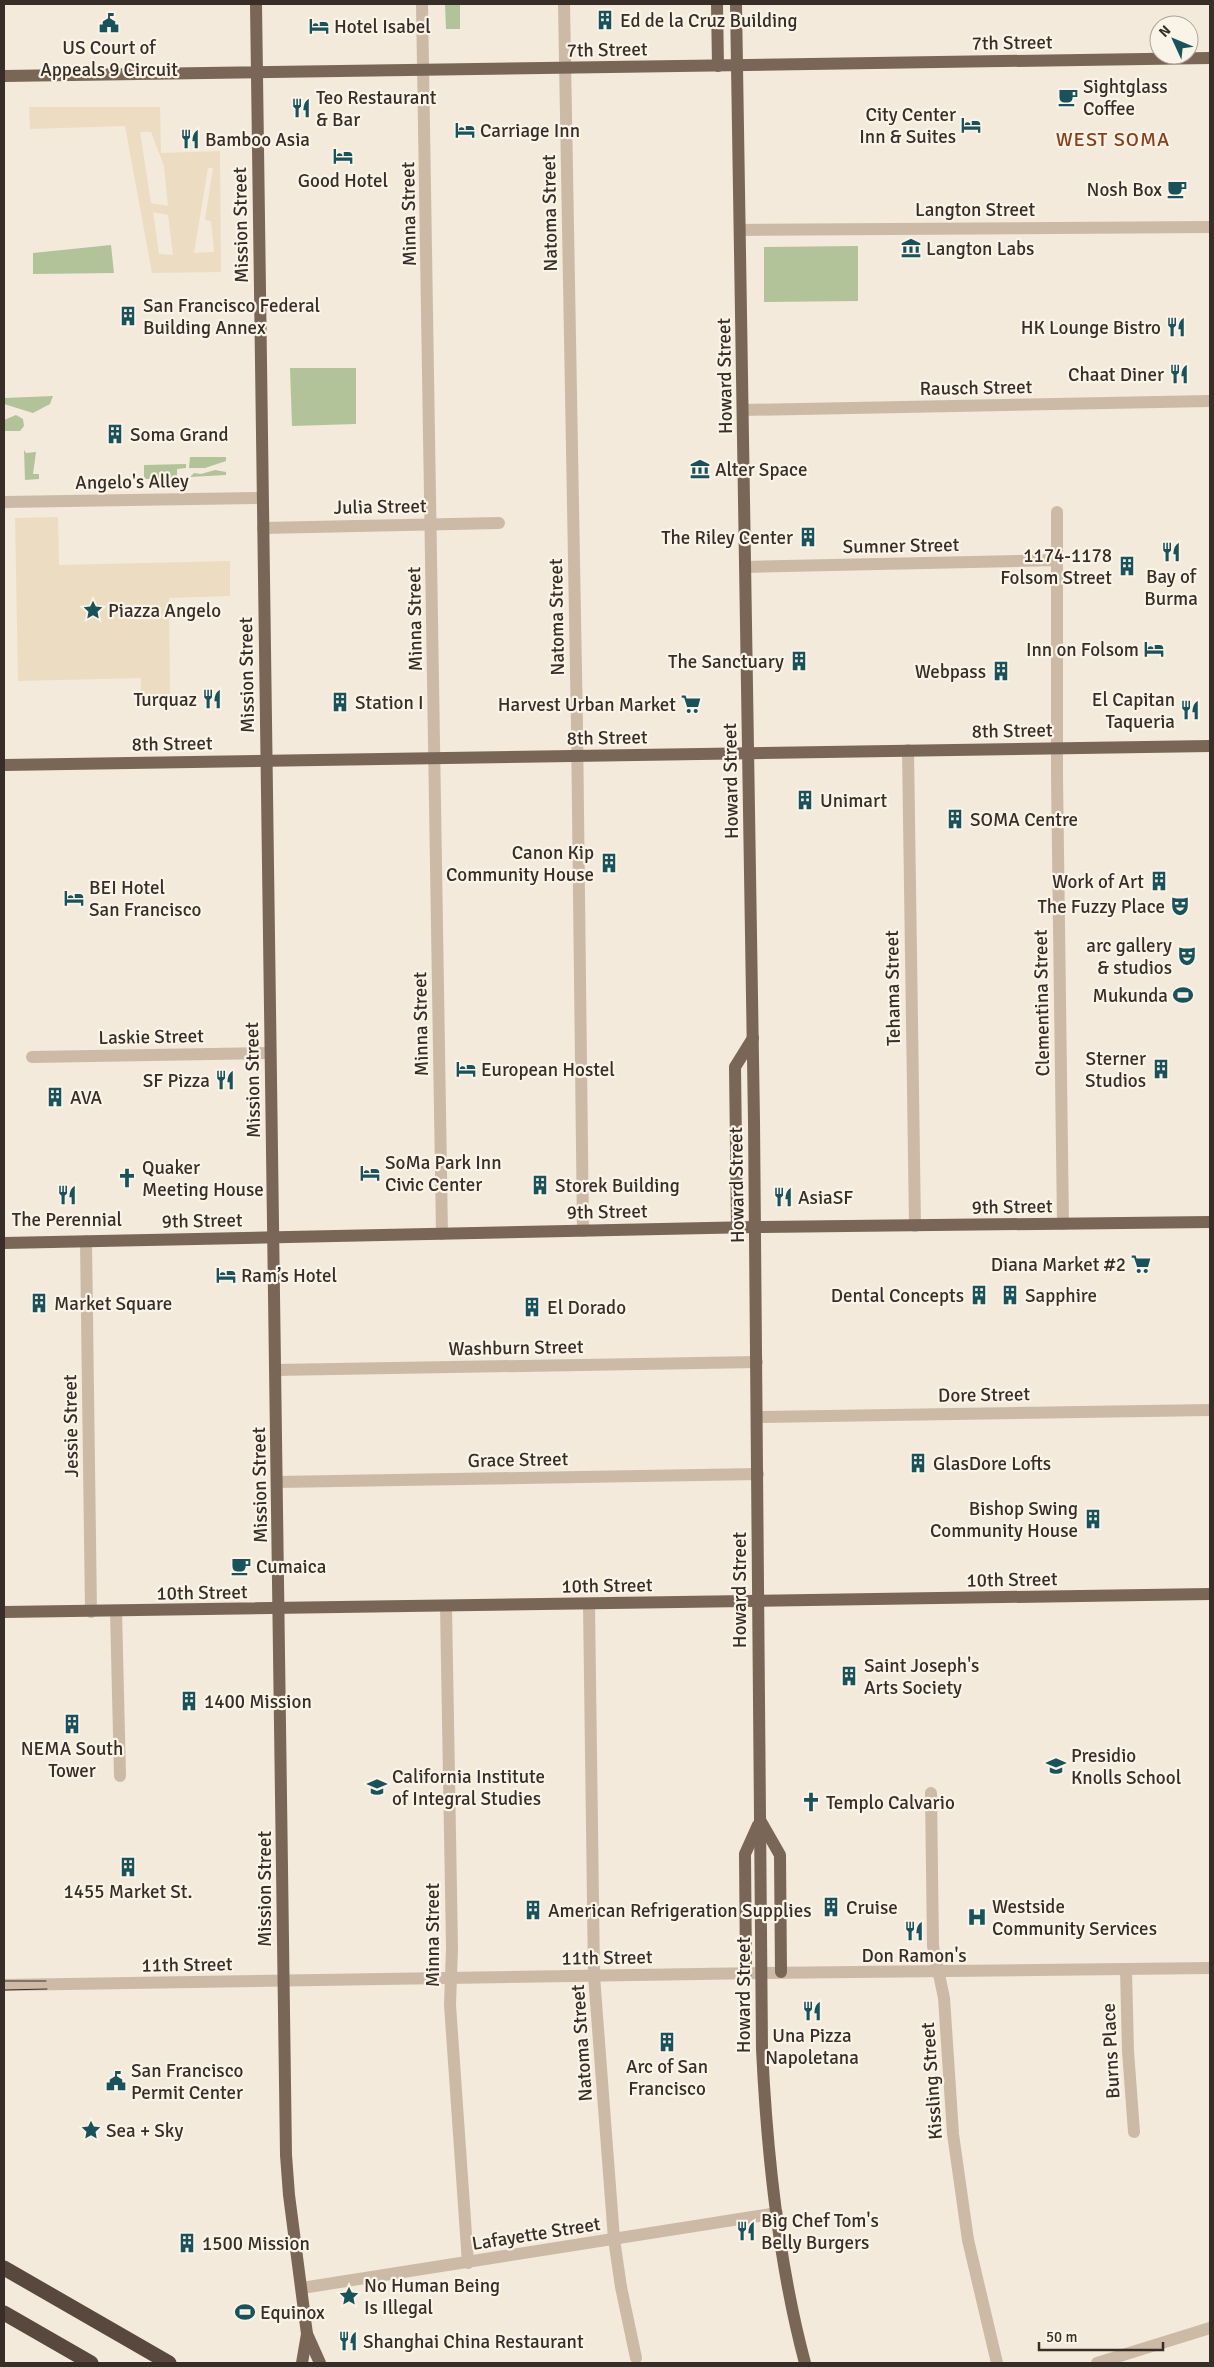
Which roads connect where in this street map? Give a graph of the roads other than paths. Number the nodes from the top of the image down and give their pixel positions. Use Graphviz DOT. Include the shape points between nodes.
graph roads {
  1 [pos="256,4"];
  2 [pos="422,4"];
  3 [pos="564,4"];
  4 [pos="717,4"];
  5 [pos="736,4"];
  6 [pos="1210,58"];
  7 [pos="738,65"];
  8 [pos="718,66"];
  9 [pos="565,68"];
  10 [pos="423,70"];
  11 [pos="258,72"];
  12 [pos="4,76"];
  13 [pos="1210,227"];
  14 [pos="740,230"];
  15 [pos="1210,401"];
  16 [pos="743,410"];
  17 [pos="262,498"];
  18 [pos="4,502"];
  19 [pos="1057,512"];
  20 [pos="498,522"];
  21 [pos="431,524"];
  22 [pos="263,528"];
  23 [pos="1058,560"];
  24 [pos="745,567"];
  25 [pos="1210,746"];
  26 [pos="1057,748"];
  27 [pos="908,750"];
  28 [pos="748,753"];
  29 [pos="577,756"];
  30 [pos="435,758"];
  31 [pos="266,761"];
  32 [pos="4,765"];
  33 [pos="753,1037"];
  34 [pos="270,1053"];
  35 [pos="32,1057"];
  36 [pos="1210,1222"];
  37 [pos="1063,1224"];
  38 [pos="915,1226"];
  39 [pos="755,1227"];
  40 [pos="736,1228"];
  41 [pos="583,1231"];
  42 [pos="442,1234"];
  43 [pos="273,1237"];
  44 [pos="86,1241"];
  45 [pos="4,1243"];
  46 [pos="757,1362"];
  47 [pos="276,1370"];
  48 [pos="1210,1410"];
  49 [pos="758,1416"];
  50 [pos="758,1474"];
  51 [pos="278,1482"];
  52 [pos="1210,1594"];
  53 [pos="758,1601"];
  54 [pos="589,1604"];
  55 [pos="446,1606"];
  56 [pos="280,1610"];
  57 [pos="116,1611"];
  58 [pos="4,1612"];
  59 [pos="91,1612"];
  60 [pos="120,1776"];
  61 [pos="931,1793"];
  62 [pos="760,1820"];
  63 [pos="1210,1968"];
  64 [pos="1126,1969"];
  65 [pos="762,1972"];
  66 [pos="781,1972"];
  67 [pos="939,1972"];
  68 [pos="746,1973"];
  69 [pos="594,1976"];
  70 [pos="451,1978"];
  71 [pos="283,1981"];
  72 [pos="4,1985"];
  73 [pos="1134,2132"];
  74 [pos="777,2213"];
  75 [pos="614,2239"];
  76 [pos="468,2263"];
  77 [pos="4,2268"];
  78 [pos="302,2288"];
  79 [pos="4,2312"];
  80 [pos="1210,2328"];
  81 [pos="308,2334"];
  82 [pos="636,2358"];
  83 [pos="91,2363"];
  84 [pos="169,2363"];
  85 [pos="302,2363"];
  86 [pos="320,2363"];
  87 [pos="805,2363"];
  88 [pos="997,2363"];
  89 [pos="1097,2363"];
  1 -- 11 [label="main road, Mission Street"];
  2 -- 10 [label="street, Minna Street"];
  3 -- 9 [label="street, Natoma Street"];
  4 -- 8 [label="main road"];
  5 -- 7 [label="main road, Howard Street"];
  6 -- 7 [label="main road, 7th Street"];
  7 -- 8 [label="main road, 7th Street"];
  7 -- 14 [label="main road, Howard Street"];
  8 -- 9 [label="main road, 7th Street"];
  9 -- 10 [label="main road, 7th Street"];
  9 -- 29 [label="street, Natoma Street"];
  10 -- 11 [label="main road, 7th Street"];
  10 -- 21 [label="street, Minna Street"];
  11 -- 12 [label="main road, 7th Street"];
  11 -- 17 [label="main road, Mission Street"];
  13 -- 14 [label="street, Langton Street"];
  14 -- 16 [label="main road, Howard Street"];
  15 -- 16 [label="street, Rausch Street"];
  16 -- 24 [label="main road, Howard Street"];
  17 -- 18 [label="street, Angelo's Alley"];
  17 -- 22 [label="main road, Mission Street"];
  19 -- 23 [label="street, Clementina Street"];
  20 -- 21 [label="street, Julia Street"];
  21 -- 22 [label="street, Julia Street"];
  21 -- 30 [label="street, Minna Street"];
  22 -- 31 [label="main road, Mission Street"];
  23 -- 24 [label="street, Sumner Street"];
  23 -- 26 [label="street, Clementina Street"];
  24 -- 28 [label="main road, Howard Street"];
  25 -- 26 [label="main road, 8th Street"];
  26 -- 27 [label="main road, 8th Street"];
  26 -- 37 [label="street, Clementina Street"];
  27 -- 28 [label="main road, 8th Street"];
  27 -- 38 [label="street, Tehama Street"];
  28 -- 29 [label="main road, 8th Street"];
  28 -- 33 [label="main road, Howard Street"];
  29 -- 30 [label="main road, 8th Street"];
  29 -- 41 [label="street, Natoma Street"];
  30 -- 31 [label="main road, 8th Street"];
  30 -- 42 [label="street, Minna Street"];
  31 -- 32 [label="main road, 8th Street"];
  31 -- 34 [label="main road, Mission Street"];
  33 -- 39 [label="main road, Howard Street"];
  33 -- 40 [label="main road" via="734,1067"];
  34 -- 35 [label="street, Laskie Street"];
  34 -- 43 [label="main road, Mission Street"];
  36 -- 37 [label="main road, 9th Street"];
  37 -- 38 [label="main road, 9th Street"];
  38 -- 39 [label="main road, 9th Street"];
  39 -- 40 [label="main road, 9th Street"];
  39 -- 46 [label="main road, Howard Street"];
  40 -- 41 [label="main road, 9th Street"];
  41 -- 42 [label="main road, 9th Street"];
  42 -- 43 [label="main road, 9th Street"];
  43 -- 44 [label="main road, 9th Street"];
  43 -- 47 [label="main road, Mission Street"];
  44 -- 45 [label="main road, 9th Street"];
  44 -- 59 [label="street, Jessie Street"];
  46 -- 47 [label="street, Washburn Street"];
  46 -- 49 [label="main road, Howard Street"];
  47 -- 51 [label="main road, Mission Street"];
  48 -- 49 [label="street, Dore Street"];
  49 -- 50 [label="main road, Howard Street"];
  50 -- 51 [label="street, Grace Street"];
  50 -- 53 [label="main road, Howard Street"];
  51 -- 56 [label="main road, Mission Street"];
  52 -- 53 [label="main road, 10th Street"];
  53 -- 54 [label="main road, 10th Street"];
  53 -- 62 [label="main road, Howard Street"];
  54 -- 55 [label="main road, 10th Street"];
  54 -- 69 [label="street, Natoma Street"];
  55 -- 56 [label="main road, 10th Street"];
  55 -- 70 [label="street, Minna Street"];
  56 -- 57 [label="main road, 10th Street"];
  56 -- 71 [label="main road, Mission Street"];
  57 -- 59 [label="main road, 10th Street"];
  57 -- 60 [label="street"];
  58 -- 59 [label="main road, 10th Street"];
  61 -- 67 [label="street, Kissling Street" via="933,1946"];
  62 -- 65 [label="main road, Howard Street"];
  62 -- 66 [label="main road" via="780,1855"];
  62 -- 68 [label="main road" via="745,1854"];
  63 -- 64 [label="street, 11th Street"];
  64 -- 67 [label="street, 11th Street"];
  64 -- 73 [label="street, Burns Place"];
  65 -- 66 [label="street, 11th Street"];
  65 -- 68 [label="street, 11th Street"];
  65 -- 74 [label="main road, Howard Street" via="764,2089"];
  66 -- 67 [label="street, 11th Street"];
  67 -- 88 [label="street, Kissling Street" via="960,2190 978,2290"];
  68 -- 69 [label="street, 11th Street"];
  69 -- 70 [label="street, 11th Street"];
  69 -- 75 [label="street, Natoma Street"];
  70 -- 71 [label="street, 11th Street"];
  70 -- 76 [label="street, Minna Street" via="450,2005"];
  71 -- 72 [label="street, 11th Street"];
  71 -- 78 [label="main road, Mission Street" via="286,2155"];
  74 -- 75 [label="street, Lafayette Street"];
  74 -- 87 [label="main road, Howard Street" via="791,2303"];
  75 -- 76 [label="street, Lafayette Street"];
  75 -- 82 [label="street, Natoma Street"];
  76 -- 78 [label="street, Lafayette Street"];
  77 -- 84 [label="highway"];
  78 -- 81 [label="main road, Mission Street"];
  79 -- 83 [label="highway"];
  80 -- 89 [label="street"];
  81 -- 85 [label="main road, Mission Street"];
  81 -- 86 [label="main road, Mission Street"];
}
